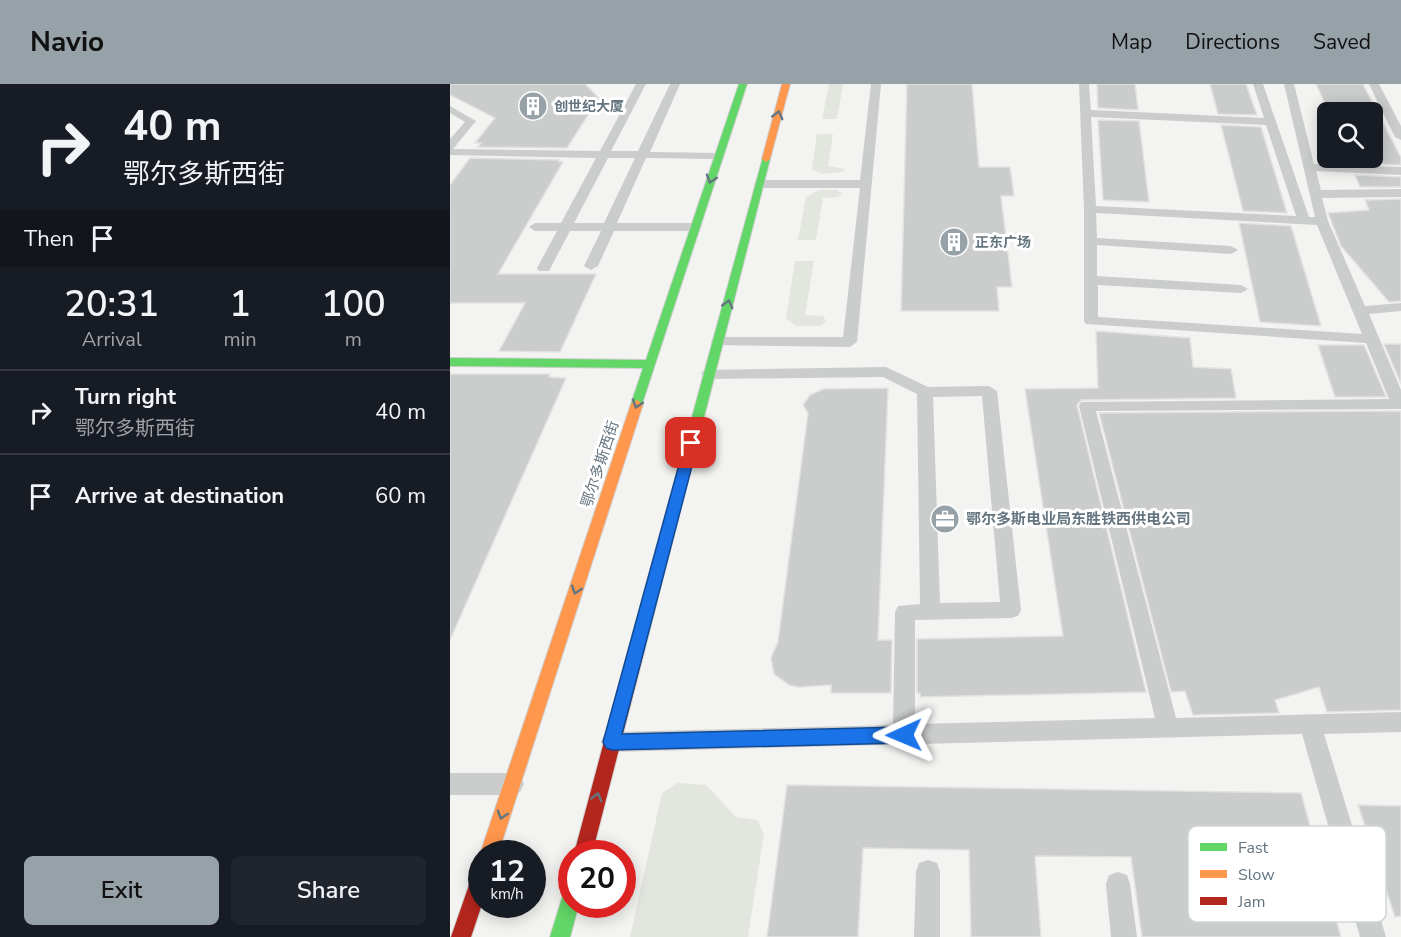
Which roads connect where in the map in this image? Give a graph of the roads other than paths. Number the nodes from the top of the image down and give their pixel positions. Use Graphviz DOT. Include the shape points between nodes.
graph roads {
  1 [pos="641,84"];
  2 [pos="675,84"];
  3 [pos="743,84"];
  4 [pos="786,84"];
  5 [pos="876,84"];
  6 [pos="1084,84"];
  7 [pos="1258,84"];
  8 [pos="1289,84"];
  9 [pos="1374,84"];
  10 [pos="450,109"];
  11 [pos="1086,113"];
  12 [pos="1271,122"];
  13 [pos="1401,136"];
  14 [pos="450,146"];
  15 [pos="450,152"];
  16 [pos="604,154"];
  17 [pos="642,155"];
  18 [pos="719,156"];
  19 [pos="1309,167"];
  20 [pos="1401,171"];
  21 [pos="760,184"];
  22 [pos="866,184"];
  23 [pos="1401,193"];
  24 [pos="1316,194"];
  25 [pos="1090,209"];
  26 [pos="1304,220"];
  27 [pos="1322,221"];
  28 [pos="535,227"];
  29 [pos="566,227"];
  30 [pos="609,227"];
  31 [pos="696,227"];
  32 [pos="1090,241"];
  33 [pos="1231,250"];
  34 [pos="591,266"];
  35 [pos="544,268"];
  36 [pos="1091,279"];
  37 [pos="1241,289"];
  38 [pos="1401,307"];
  39 [pos="1360,311"];
  40 [pos="1372,339"];
  41 [pos="718,342"];
  42 [pos="450,362"];
  43 [pos="650,364"];
  44 [pos="710,374"];
  45 [pos="925,392"];
  46 [pos="930,612"];
  47 [pos="1401,722"];
  48 [pos="1310,724"];
  49 [pos="1168,728"];
  50 [pos="904,735"];
  51 [pos="612,742"];
  52 [pos="450,784"];
  53 [pos="512,784"];
  54 [pos="1340,826"];
  55 [pos="494,840"];
  56 [pos="587,840"];
  57 [pos="928,872"];
  58 [pos="1118,884"];
  59 [pos="468,916"];
  60 [pos="565,918"];
  61 [pos="1369,922"];
  62 [pos="461,937"];
  63 [pos="560,937"];
  64 [pos="927,937"];
  65 [pos="1124,937"];
  66 [pos="1373,937"];
  1 -- 16 [label="lane"];
  2 -- 17 [label="lane"];
  3 -- 18 [label="main road, 鄂尔多斯西街"];
  21 -- 4 [label="main road, one-way"];
  5 -- 22 [label="lane"];
  6 -- 11 [label="lane"];
  7 -- 12 [label="lane"];
  8 -- 19 [label="lane"];
  9 -- 13 [label="lane"];
  10 -- 14 [label="lane" via="471,122"];
  11 -- 12 [label="lane"];
  11 -- 25 [label="lane"];
  12 -- 26 [label="lane"];
  15 -- 16 [label="lane"];
  16 -- 17 [label="lane"];
  16 -- 29 [label="lane"];
  17 -- 18 [label="lane"];
  17 -- 30 [label="lane"];
  18 -- 31 [label="main road, 鄂尔多斯西街, one-way"];
  19 -- 20 [label="lane"];
  19 -- 24 [label="lane"];
  21 -- 22 [label="lane"];
  41 -- 21 [label="main road, one-way"];
  22 -- 41 [label="lane" via="850,342"];
  23 -- 24 [label="lane"];
  24 -- 27 [label="lane"];
  25 -- 26 [label="lane"];
  25 -- 32 [label="lane"];
  26 -- 27 [label="lane"];
  27 -- 39 [label="lane"];
  28 -- 29 [label="lane"];
  29 -- 30 [label="lane"];
  29 -- 35 [label="lane"];
  30 -- 31 [label="lane"];
  30 -- 34 [label="lane"];
  31 -- 43 [label="main road, 鄂尔多斯西街"];
  32 -- 33 [label="lane"];
  32 -- 36 [label="lane"];
  36 -- 37 [label="lane"];
  36 -- 40 [label="lane" via="1091,321"];
  38 -- 39 [label="lane"];
  39 -- 40 [label="lane"];
  40 -- 49 [label="lane" via="1399,404 1087,406"];
  41 -- 44 [label="main road"];
  42 -- 43 [label="main road"];
  43 -- 53 [label="main road, 鄂尔多斯西街, one-way"];
  44 -- 45 [label="lane" via="886,372"];
  44 -- 51 [label="main road"];
  45 -- 46 [label="lane"];
  45 -- 46 [label="lane" via="989,391 1011,610"];
  46 -- 50 [label="lane" via="905,612"];
  47 -- 48 [label="lane"];
  48 -- 49 [label="lane"];
  48 -- 54 [label="lane"];
  49 -- 50 [label="lane"];
  50 -- 51 [label="lane"];
  56 -- 51 [label="main road, one-way"];
  52 -- 53 [label="lane"];
  53 -- 55 [label="main road, 鄂尔多斯西街, one-way"];
  57 -- 64 [label="lane"];
  58 -- 65 [label="lane"];
  59 -- 62 [label="main road"];
  60 -- 63 [label="main road"];
  61 -- 66 [label="lane"];
}
